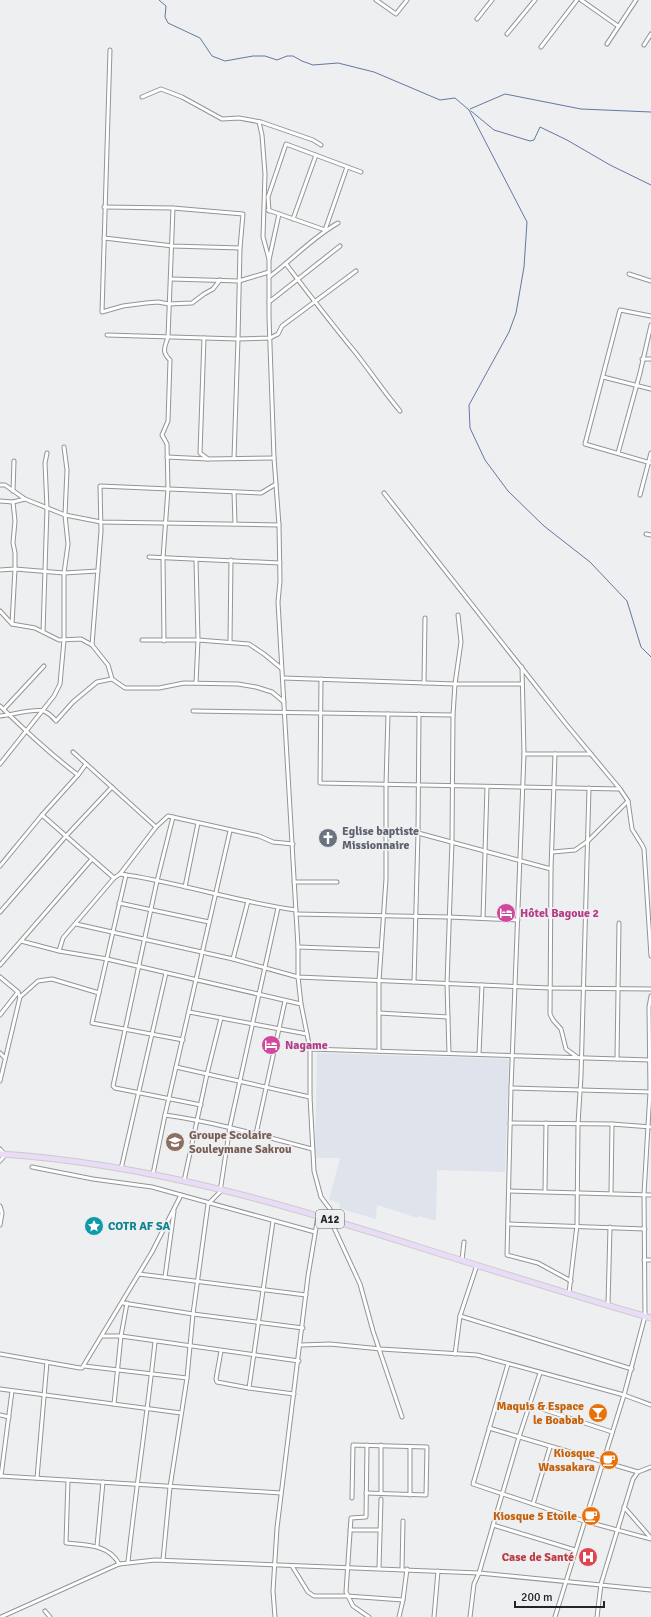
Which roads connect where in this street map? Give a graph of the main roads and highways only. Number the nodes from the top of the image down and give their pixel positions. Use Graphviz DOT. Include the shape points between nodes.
graph roads {
  1 [pos="2,1154"];
  2 [pos="651,1318"];
  1 -- 2 [label="main road, A12" via="122,1169 220,1189 330,1219"];
}
